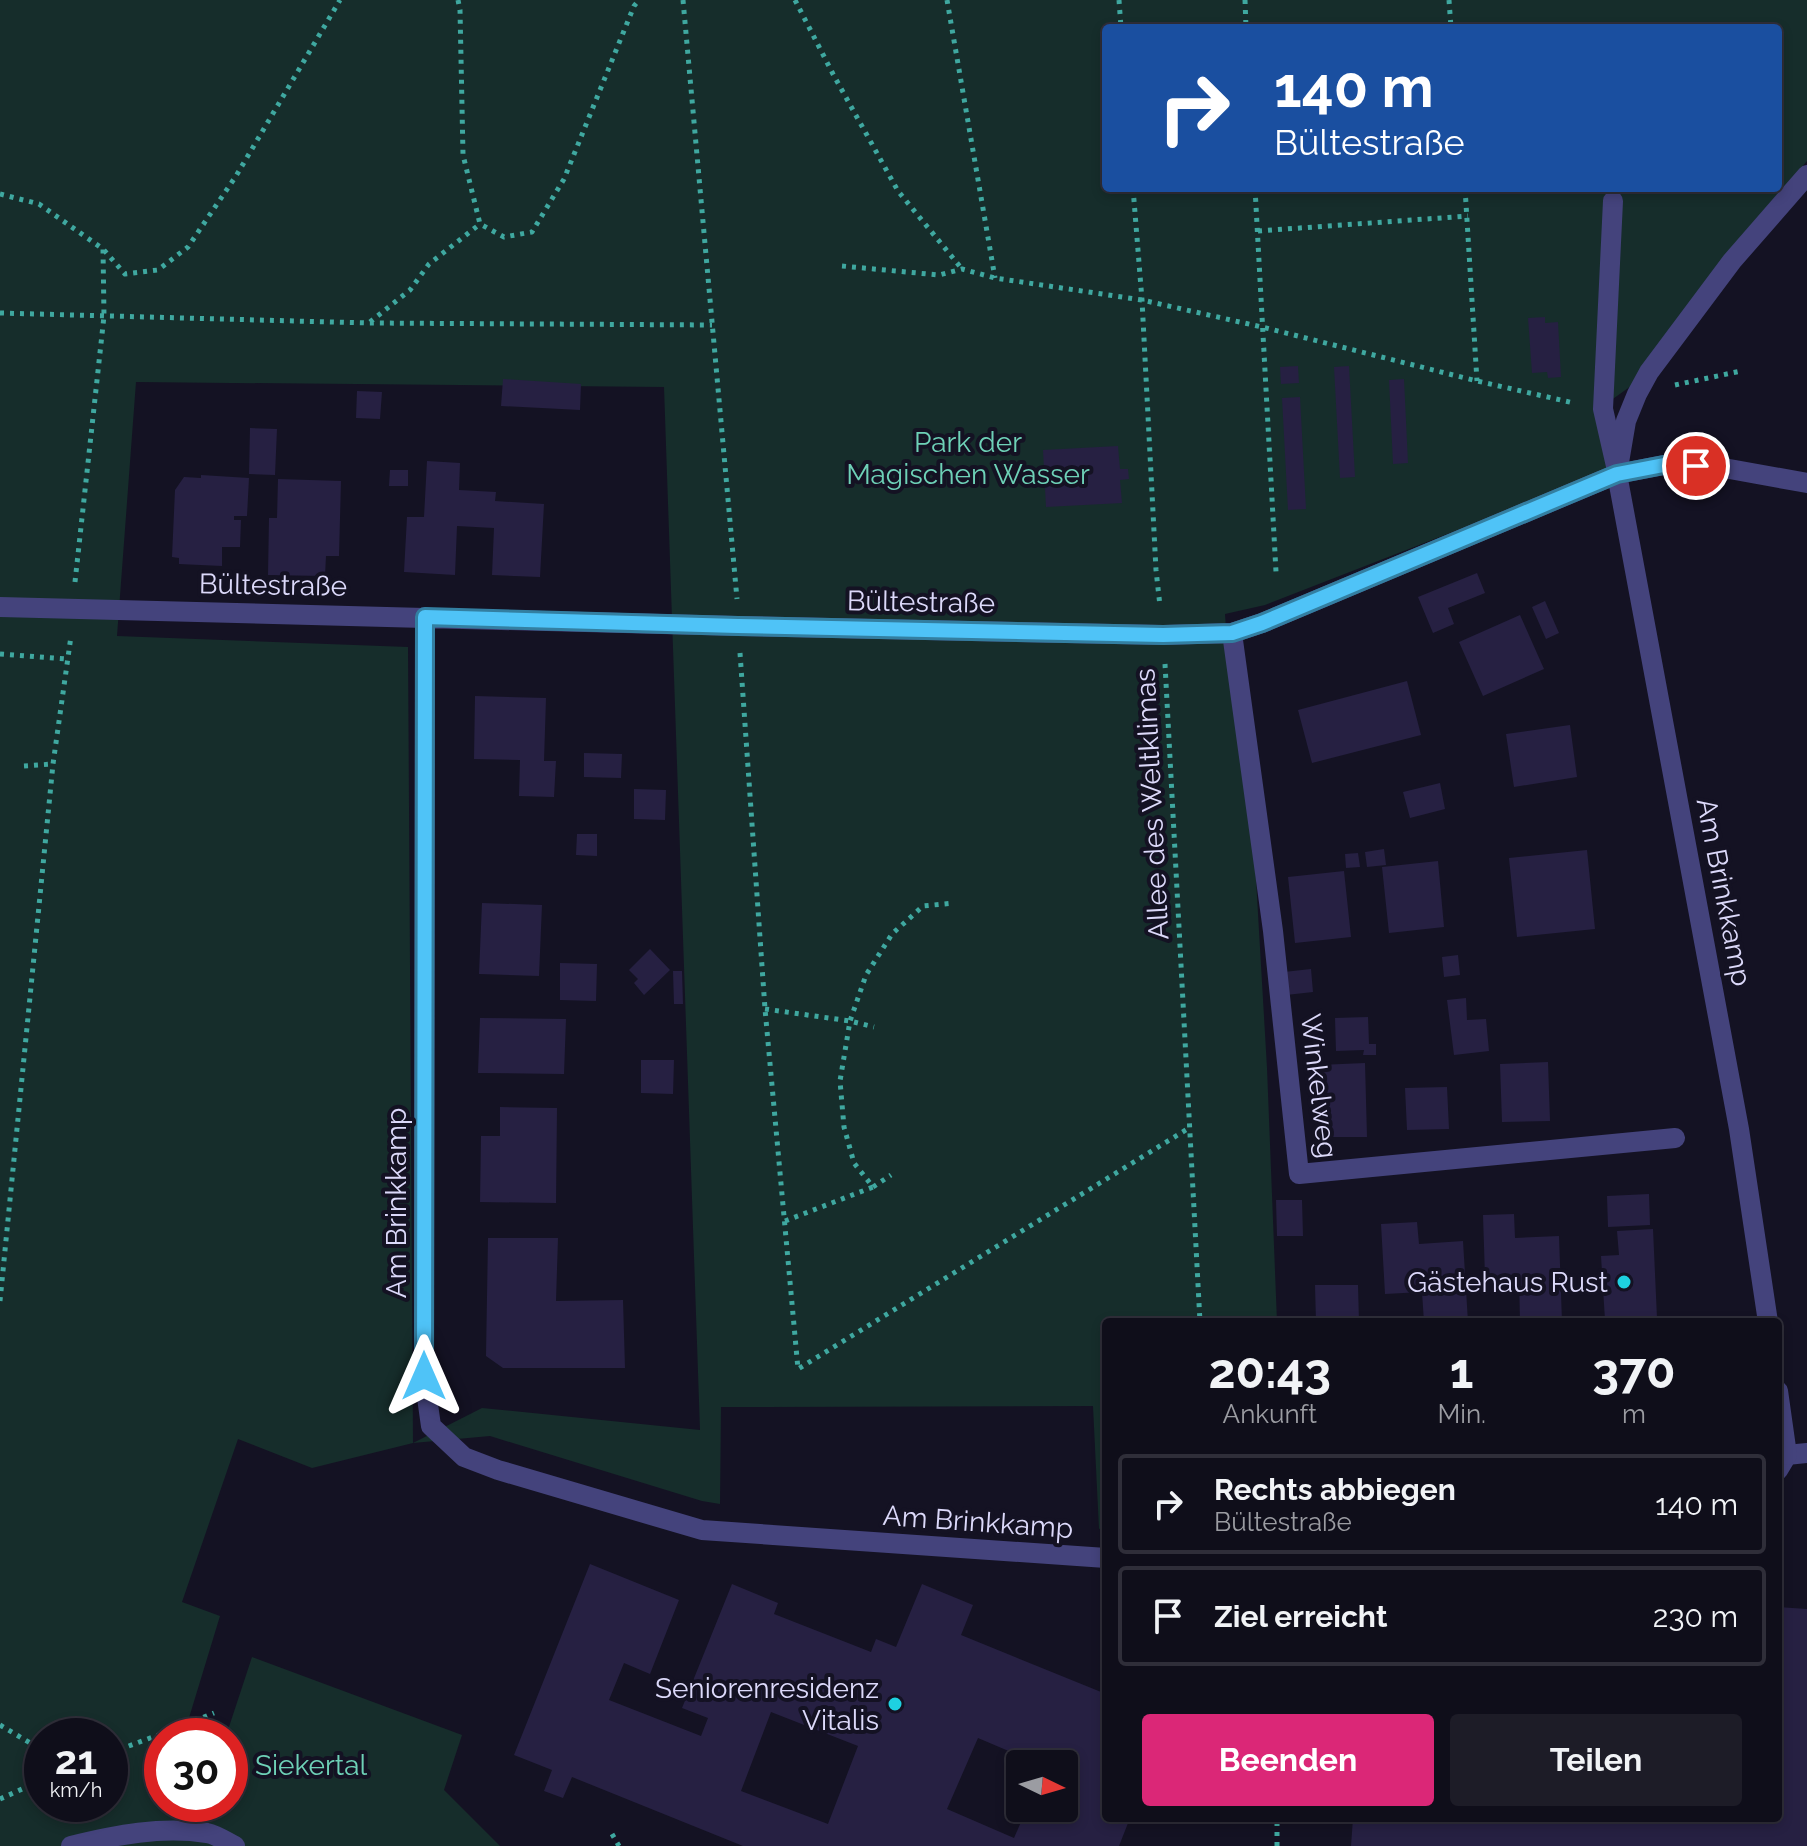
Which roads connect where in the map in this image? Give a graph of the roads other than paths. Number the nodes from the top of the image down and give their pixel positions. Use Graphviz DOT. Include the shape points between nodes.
graph roads {
  1 [pos="1807,175"];
  2 [pos="1613,201"];
  3 [pos="1617,474"];
  4 [pos="1807,483"];
  5 [pos="0,607"];
  6 [pos="425,617"];
  7 [pos="1232,633"];
  8 [pos="1675,1138"];
  9 [pos="1767,1318"];
  10 [pos="1782,1412"];
  11 [pos="1791,1459"];
  12 [pos="1102,1558"];
  13 [pos="71,1846"];
  14 [pos="235,1846"];
  1 -- 3 [label="street" via="1732,261 1649,372 1626,421"];
  2 -- 3 [label="street, Am Brinkkamp" via="1603,409"];
  3 -- 4 [label="street, Bültestraße" via="1669,464"];
  3 -- 7 [label="street, Bültestraße"];
  3 -- 9 [label="street, Am Brinkkamp" via="1739,1129"];
  5 -- 6 [label="street, Bültestraße"];
  6 -- 7 [label="street, Bültestraße"];
  6 -- 12 [label="street, Am Brinkkamp" via="424,1376 431,1426 464,1457 702,1530"];
  7 -- 8 [label="street, Winkelweg" via="1273,931 1299,1174"];
  10 -- 11 [label="street"];
  13 -- 14 [label="street" via="153,1831 210,1833"];
}
